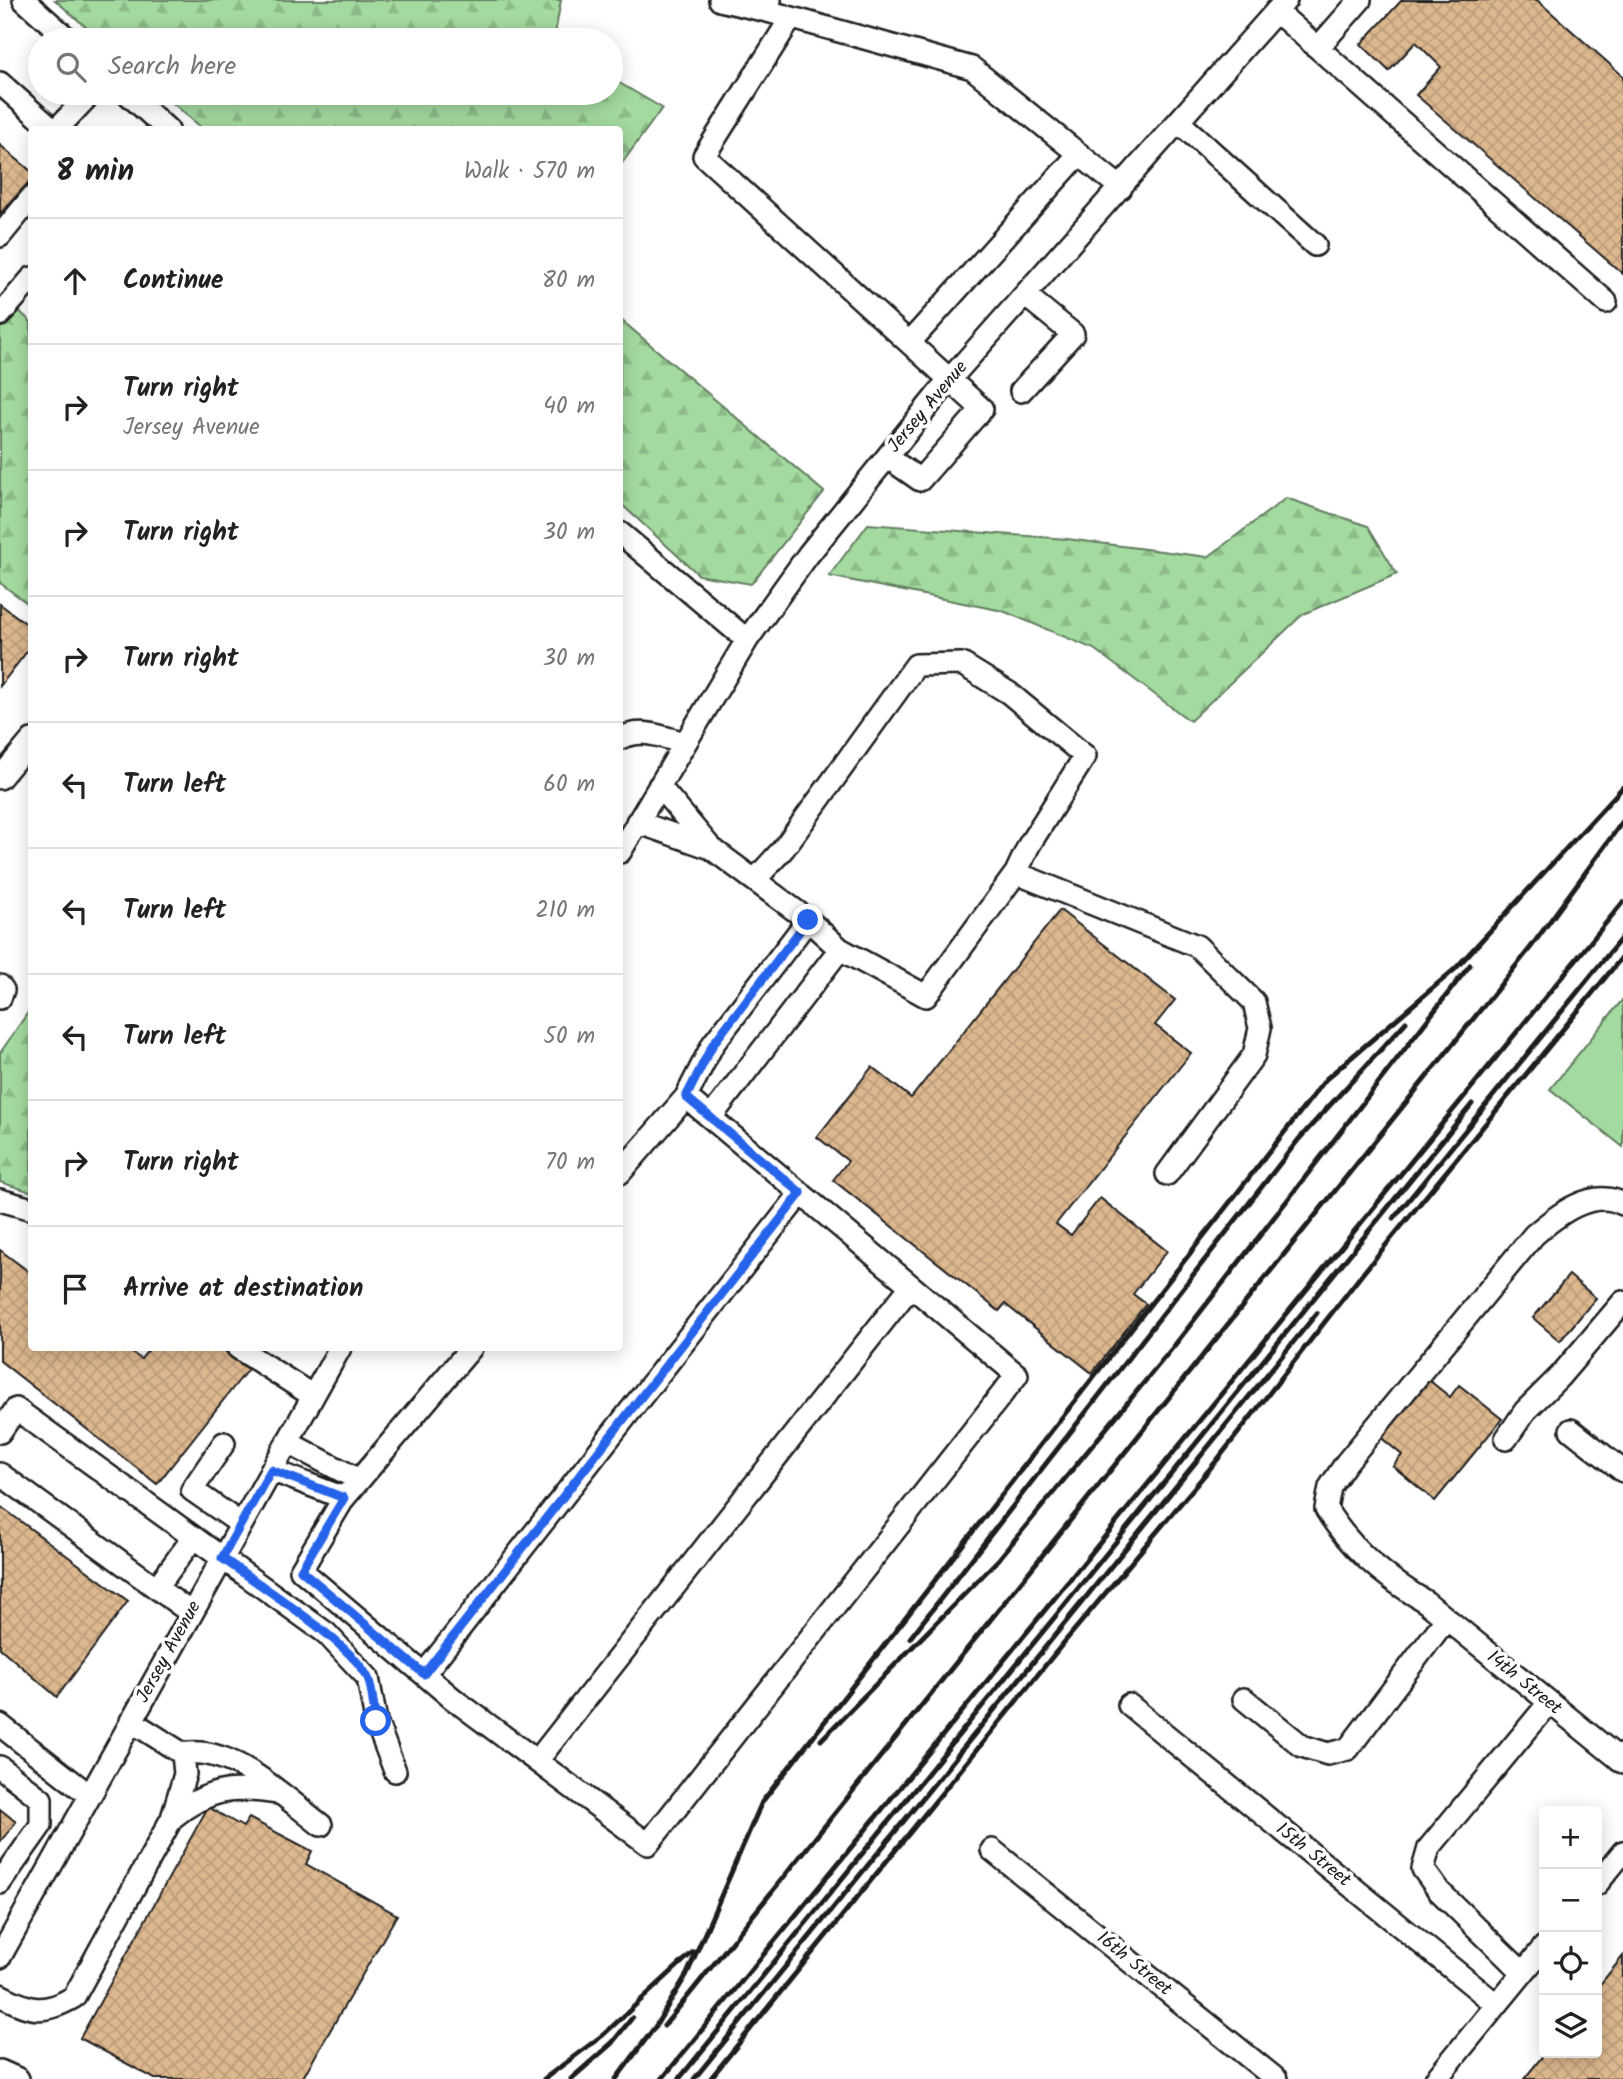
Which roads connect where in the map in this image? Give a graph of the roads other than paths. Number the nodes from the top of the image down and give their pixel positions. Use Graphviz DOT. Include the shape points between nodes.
graph roads {
  1 [pos="24,0"];
  2 [pos="720,0"];
  3 [pos="1360,0"];
  4 [pos="769,6"];
  5 [pos="1281,6"];
  6 [pos="791,18"];
  7 [pos="56,28"];
  8 [pos="1318,48"];
  9 [pos="0,83"];
  10 [pos="79,105"];
  11 [pos="139,105"];
  12 [pos="1180,123"];
  13 [pos="50,126"];
  14 [pos="59,126"];
  15 [pos="160,126"];
  16 [pos="1079,154"];
  17 [pos="1121,188"];
  18 [pos="27,211"];
  19 [pos="0,236"];
  20 [pos="1315,245"];
  21 [pos="28,283"];
  22 [pos="1026,295"];
  23 [pos="1606,303"];
  24 [pos="0,316"];
  25 [pos="910,342"];
  26 [pos="950,379"];
  27 [pos="1021,391"];
  28 [pos="887,457"];
  29 [pos="623,536"];
  30 [pos="747,640"];
  31 [pos="623,737"];
  32 [pos="684,743"];
  33 [pos="28,745"];
  34 [pos="0,778"];
  35 [pos="659,786"];
  36 [pos="637,822"];
  37 [pos="623,847"];
  38 [pos="711,848"];
  39 [pos="1016,873"];
  40 [pos="755,880"];
  41 [pos="808,920"];
  42 [pos="840,949"];
  43 [pos="0,986"];
  44 [pos="0,998"];
  45 [pos="686,1097"];
  46 [pos="711,1117"];
  47 [pos="623,1170"];
  48 [pos="1167,1174"];
  49 [pos="801,1193"];
  50 [pos="0,1200"];
  51 [pos="1623,1203"];
  52 [pos="28,1208"];
  53 [pos="911,1286"];
  54 [pos="1623,1302"];
  55 [pos="243,1351"];
  56 [pos="338,1351"];
  57 [pos="468,1351"];
  58 [pos="313,1396"];
  59 [pos="1571,1430"];
  60 [pos="0,1432"];
  61 [pos="1506,1439"];
  62 [pos="287,1441"];
  63 [pos="224,1443"];
  64 [pos="271,1470"];
  65 [pos="1623,1471"];
  66 [pos="0,1474"];
  67 [pos="359,1480"];
  68 [pos="344,1498"];
  69 [pos="241,1524"];
  70 [pos="193,1538"];
  71 [pos="222,1558"];
  72 [pos="157,1587"];
  73 [pos="191,1613"];
  74 [pos="1446,1619"];
  75 [pos="424,1674"];
  76 [pos="1244,1699"];
  77 [pos="1549,1703"];
  78 [pos="1129,1704"];
  79 [pos="131,1721"];
  80 [pos="0,1725"];
  81 [pos="183,1754"];
  82 [pos="45,1760"];
  83 [pos="537,1761"];
  84 [pos="1623,1762"];
  85 [pos="0,1768"];
  86 [pos="395,1770"];
  87 [pos="27,1788"];
  88 [pos="277,1793"];
  89 [pos="89,1795"];
  90 [pos="172,1818"];
  91 [pos="321,1825"];
  92 [pos="26,1847"];
  93 [pos="992,1850"];
  94 [pos="1623,1852"];
  95 [pos="53,1861"];
  96 [pos="1602,1878"];
  97 [pos="0,1883"];
  98 [pos="3,1944"];
  99 [pos="1539,1953"];
  100 [pos="1523,1973"];
  101 [pos="0,1995"];
  102 [pos="1497,2004"];
  103 [pos="0,2071"];
  104 [pos="18,2079"];
  105 [pos="1276,2079"];
  106 [pos="1436,2079"];
  1 -- 7 [label="street"];
  2 -- 4 [label="street"];
  3 -- 8 [label="street"];
  4 -- 6 [label="street"];
  5 -- 8 [label="street"];
  5 -- 12 [label="street, Jersey Avenue"];
  6 -- 16 [label="street" via="972,68"];
  6 -- 25 [label="street" via="704,156"];
  8 -- 23 [label="street"];
  9 -- 13 [label="street"];
  10 -- 14 [label="street"];
  11 -- 15 [label="street"];
  12 -- 17 [label="street, Jersey Avenue"];
  12 -- 20 [label="street"];
  16 -- 17 [label="street"];
  16 -- 25 [label="street"];
  17 -- 22 [label="street, Jersey Avenue"];
  18 -- 19 [label="street"];
  21 -- 24 [label="street"];
  22 -- 26 [label="street, Jersey Avenue"];
  22 -- 27 [label="street" via="1073,334"];
  25 -- 26 [label="street"];
  26 -- 28 [label="street, Jersey Avenue"];
  26 -- 28 [label="street" via="982,409 920,480"];
  28 -- 30 [label="street, Jersey Avenue"];
  29 -- 30 [label="street"];
  30 -- 32 [label="street, Jersey Avenue"];
  31 -- 32 [label="street" via="646,732"];
  32 -- 35 [label="street, Jersey Avenue"];
  33 -- 34 [label="street"];
  35 -- 36 [label="street, Jersey Avenue"];
  35 -- 38 [label="street"];
  36 -- 37 [label="street, Jersey Avenue"];
  36 -- 38 [label="street"];
  38 -- 40 [label="street"];
  39 -- 40 [label="street" via="1085,756 1009,693 962,664 916,665 784,848"];
  39 -- 42 [label="street" via="926,996"];
  39 -- 48 [label="street" via="1197,946 1254,1002 1260,1028 1254,1055"];
  40 -- 41 [label="street"];
  41 -- 42 [label="street"];
  41 -- 45 [label="street" via="713,1044"];
  42 -- 46 [label="street"];
  43 -- 44 [label="street"];
  45 -- 46 [label="street"];
  45 -- 47 [label="street"];
  46 -- 49 [label="street"];
  49 -- 53 [label="street"];
  49 -- 75 [label="street"];
  50 -- 52 [label="street"];
  51 -- 74 [label="street, 14th Street" via="1590,1201 1561,1212 1534,1235 1330,1488 1326,1509 1340,1532 1395,1584"];
  53 -- 83 [label="street"];
  53 -- 83 [label="street" via="1017,1375 674,1811 648,1844"];
  54 -- 61 [label="street" via="1525,1411"];
  55 -- 58 [label="street"];
  56 -- 58 [label="street, Jersey Avenue"];
  57 -- 67 [label="street"];
  58 -- 62 [label="street, Jersey Avenue"];
  59 -- 65 [label="street"];
  60 -- 70 [label="street" via="16,1409"];
  62 -- 64 [label="street, Jersey Avenue"];
  62 -- 67 [label="street"];
  63 -- 69 [label="street" via="192,1490"];
  64 -- 68 [label="street"];
  64 -- 69 [label="street, Jersey Avenue"];
  66 -- 72 [label="street"];
  67 -- 68 [label="street"];
  68 -- 75 [label="street" via="301,1570"];
  69 -- 71 [label="street, Jersey Avenue"];
  70 -- 71 [label="street"];
  70 -- 72 [label="street"];
  71 -- 73 [label="street, Jersey Avenue"];
  71 -- 86 [label="street" via="326,1633 368,1678 376,1721"];
  72 -- 73 [label="street"];
  73 -- 79 [label="street, Jersey Avenue"];
  74 -- 76 [label="street" via="1348,1749 1328,1754 1302,1746"];
  74 -- 77 [label="street, 14th Street"];
  75 -- 83 [label="street"];
  77 -- 84 [label="street, 14th Street"];
  77 -- 100 [label="street" via="1429,1848 1423,1869 1439,1891"];
  78 -- 102 [label="street, 15th Street"];
  79 -- 81 [label="street"];
  79 -- 89 [label="street, Jersey Avenue"];
  80 -- 82 [label="street"];
  81 -- 88 [label="street" via="196,1751 254,1772"];
  81 -- 90 [label="street" via="185,1774"];
  82 -- 87 [label="street"];
  82 -- 89 [label="street"];
  85 -- 87 [label="street"];
  87 -- 92 [label="street" via="41,1799 41,1825"];
  88 -- 90 [label="street" via="228,1791 196,1798"];
  88 -- 91 [label="street"];
  89 -- 95 [label="street, Jersey Avenue"];
  90 -- 101 [label="street" via="74,1997 52,2010 24,2008"];
  92 -- 95 [label="street"];
  92 -- 97 [label="street"];
  93 -- 105 [label="street, 16th Street"];
  94 -- 96 [label="street"];
  95 -- 98 [label="street, Jersey Avenue"];
  99 -- 100 [label="street"];
  100 -- 102 [label="street"];
  102 -- 106 [label="street"];
  103 -- 104 [label="street"];
}
